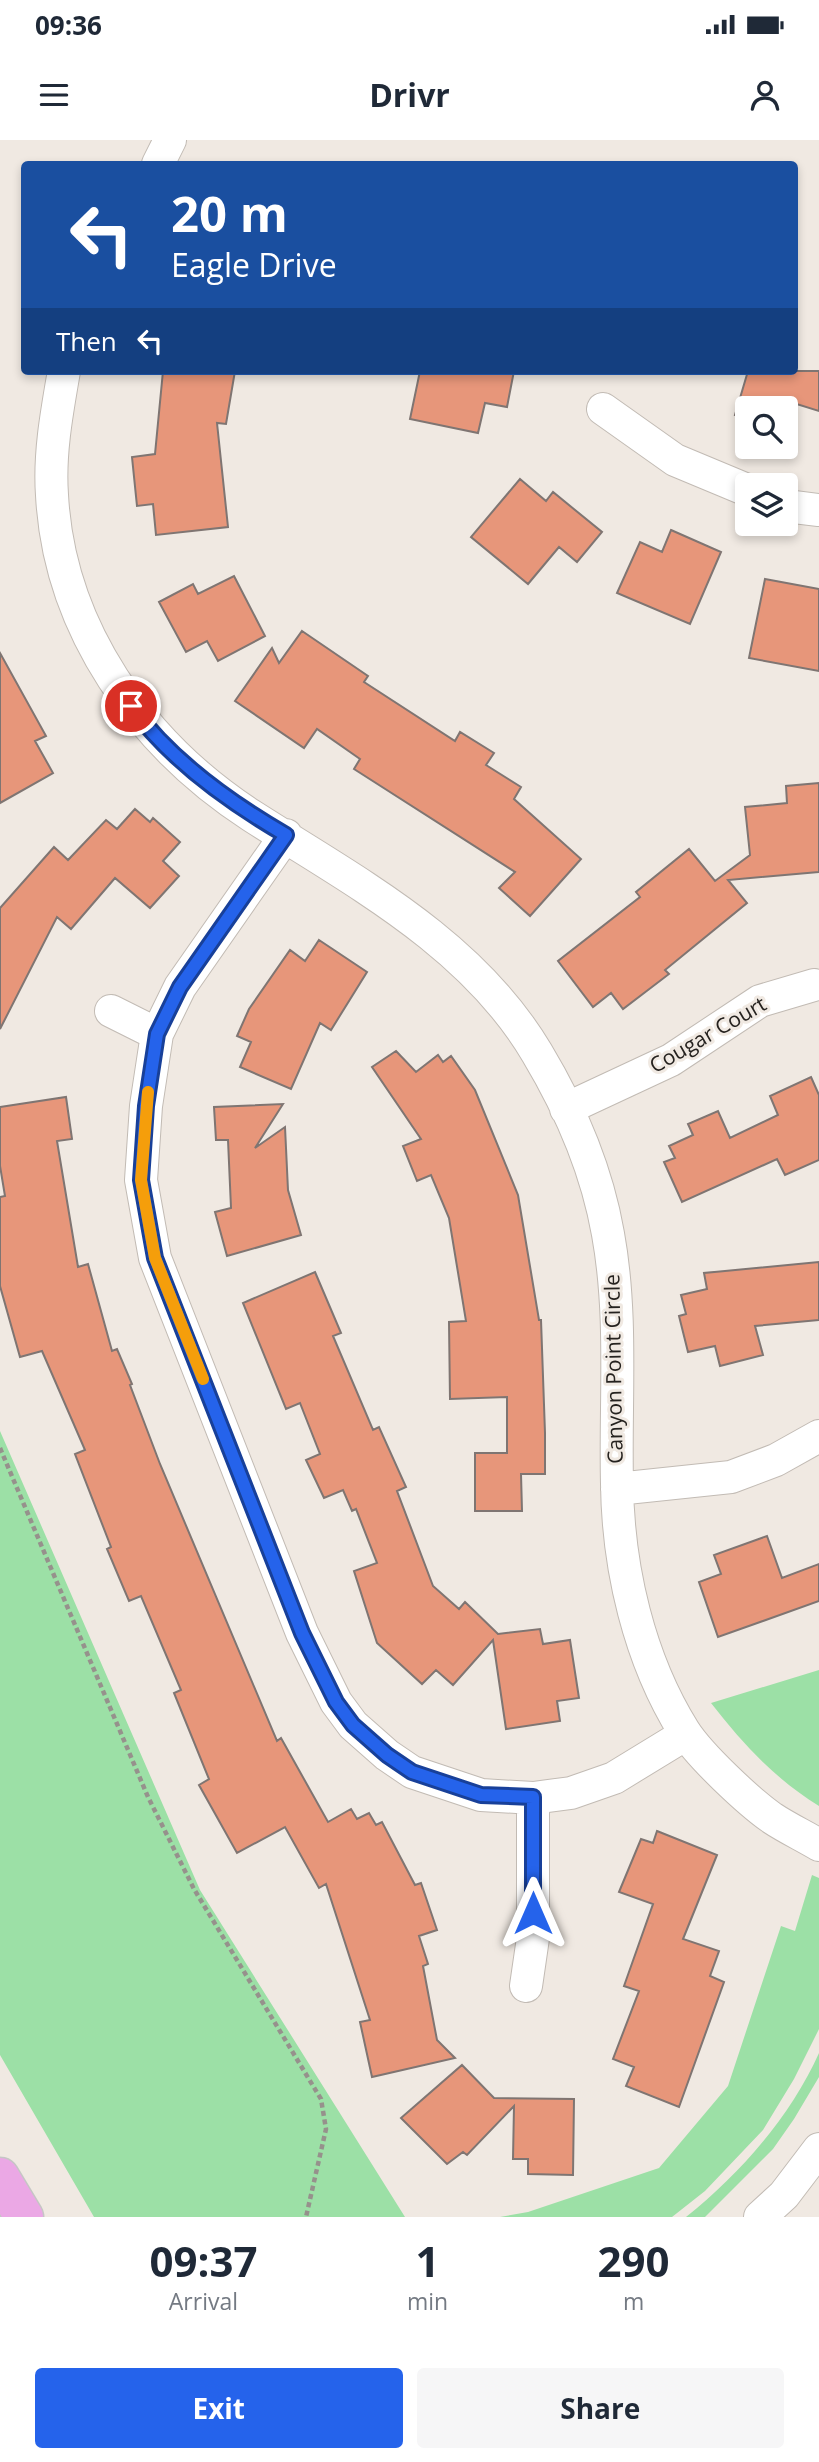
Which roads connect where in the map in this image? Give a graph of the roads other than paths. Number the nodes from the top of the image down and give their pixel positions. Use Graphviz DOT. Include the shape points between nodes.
graph roads {
  1 [pos="170,140"];
  2 [pos="160,161"];
  3 [pos="63,375"];
  4 [pos="603,409"];
  5 [pos="735,485"];
  6 [pos="798,507"];
  7 [pos="819,510"];
  8 [pos="286,835"];
  9 [pos="814,985"];
  10 [pos="111,1011"];
  11 [pos="157,1034"];
  12 [pos="566,1109"];
  13 [pos="819,1436"];
  14 [pos="617,1489"];
  15 [pos="686,1734"];
  16 [pos="533,1797"];
  17 [pos="819,1845"];
  18 [pos="526,1986"];
  19 [pos="819,2149"];
  20 [pos="0,2177"];
  21 [pos="24,2217"];
  22 [pos="760,2217"];
  1 -- 2 [label="street"];
  3 -- 8 [label="street, Canyon Point Circle" via="51,492 58,553 78,615 106,670 144,724 249,814"];
  4 -- 5 [label="street" via="675,460"];
  6 -- 7 [label="street"];
  8 -- 11 [label="street" via="180,987"];
  8 -- 12 [label="street, Canyon Point Circle" via="391,905 462,961 497,996 536,1051"];
  9 -- 12 [label="street, Cougar Court" via="760,1001 671,1060"];
  10 -- 11 [label="street"];
  11 -- 16 [label="street" via="141,1180 155,1258 319,1668 353,1725 412,1772 481,1795"];
  12 -- 14 [label="street, Canyon Point Circle" via="592,1168 608,1234 616,1296"];
  13 -- 14 [label="street" via="776,1460 731,1477"];
  14 -- 15 [label="street, Canyon Point Circle" via="622,1554 636,1619 656,1676"];
  15 -- 16 [label="street" via="614,1778 571,1793"];
  15 -- 17 [label="street, Canyon Point Circle" via="771,1817"];
  16 -- 18 [label="street" via="533,1938"];
  19 -- 22 [label="street" via="784,2195"];
  20 -- 21 [label="highway"];
}
